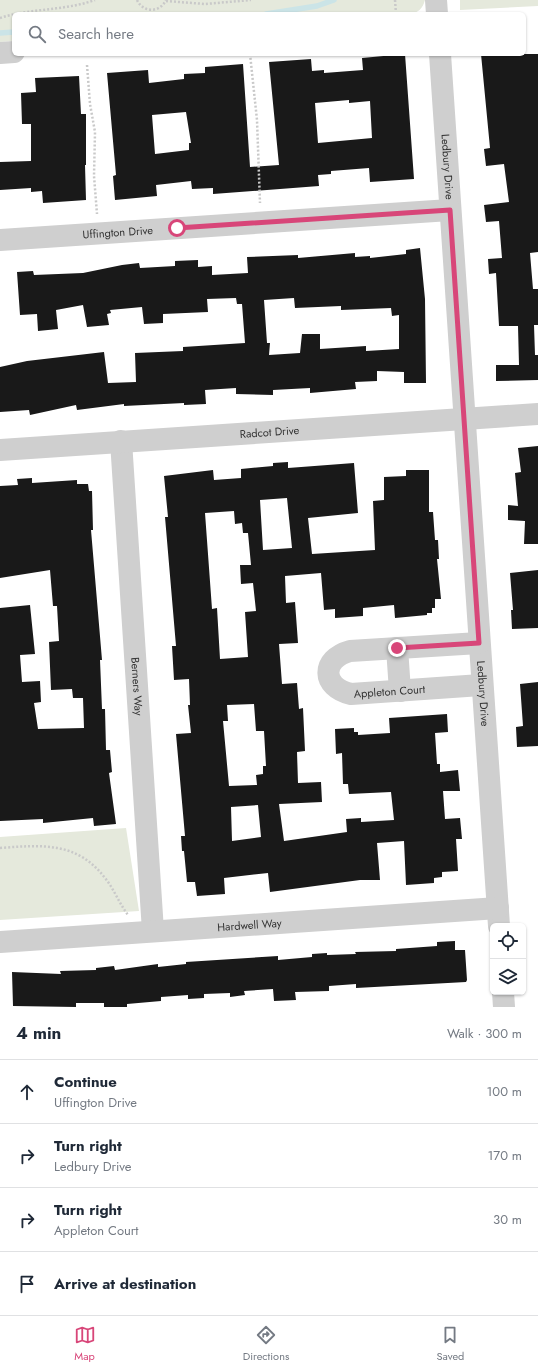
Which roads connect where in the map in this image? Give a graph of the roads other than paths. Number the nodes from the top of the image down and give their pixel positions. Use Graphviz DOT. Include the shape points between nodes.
graph roads {
  1 [pos="436,0"];
  2 [pos="437,12"];
  3 [pos="12,52"];
  4 [pos="0,53"];
  5 [pos="440,56"];
  6 [pos="450,210"];
  7 [pos="0,240"];
  8 [pos="538,414"];
  9 [pos="463,419"];
  10 [pos="121,442"];
  11 [pos="0,450"];
  12 [pos="479,643"];
  13 [pos="397,648"];
  14 [pos="482,685"];
  15 [pos="400,691"];
  16 [pos="499,917"];
  17 [pos="153,931"];
  18 [pos="0,942"];
  19 [pos="503,995"];
  20 [pos="504,1007"];
  1 -- 2 [label="street"];
  3 -- 4 [label="street"];
  5 -- 6 [label="street, Ledbury Drive"];
  6 -- 7 [label="street, Uffington Drive"];
  6 -- 9 [label="street, Ledbury Drive"];
  8 -- 9 [label="street, Radcot Drive"];
  9 -- 10 [label="street, Radcot Drive"];
  9 -- 12 [label="street, Ledbury Drive"];
  10 -- 11 [label="street, Radcot Drive"];
  10 -- 17 [label="street, Berners Way"];
  12 -- 13 [label="street, Appleton Court"];
  12 -- 14 [label="street, Ledbury Drive"];
  13 -- 15 [label="street"];
  13 -- 15 [label="street, Appleton Court" via="340,654 329,668 329,678 333,686 341,692 350,694"];
  14 -- 15 [label="street, Appleton Court"];
  14 -- 16 [label="street, Ledbury Drive"];
  16 -- 17 [label="street, Hardwell Way"];
  17 -- 18 [label="street, Hardwell Way"];
  19 -- 20 [label="street"];
}
